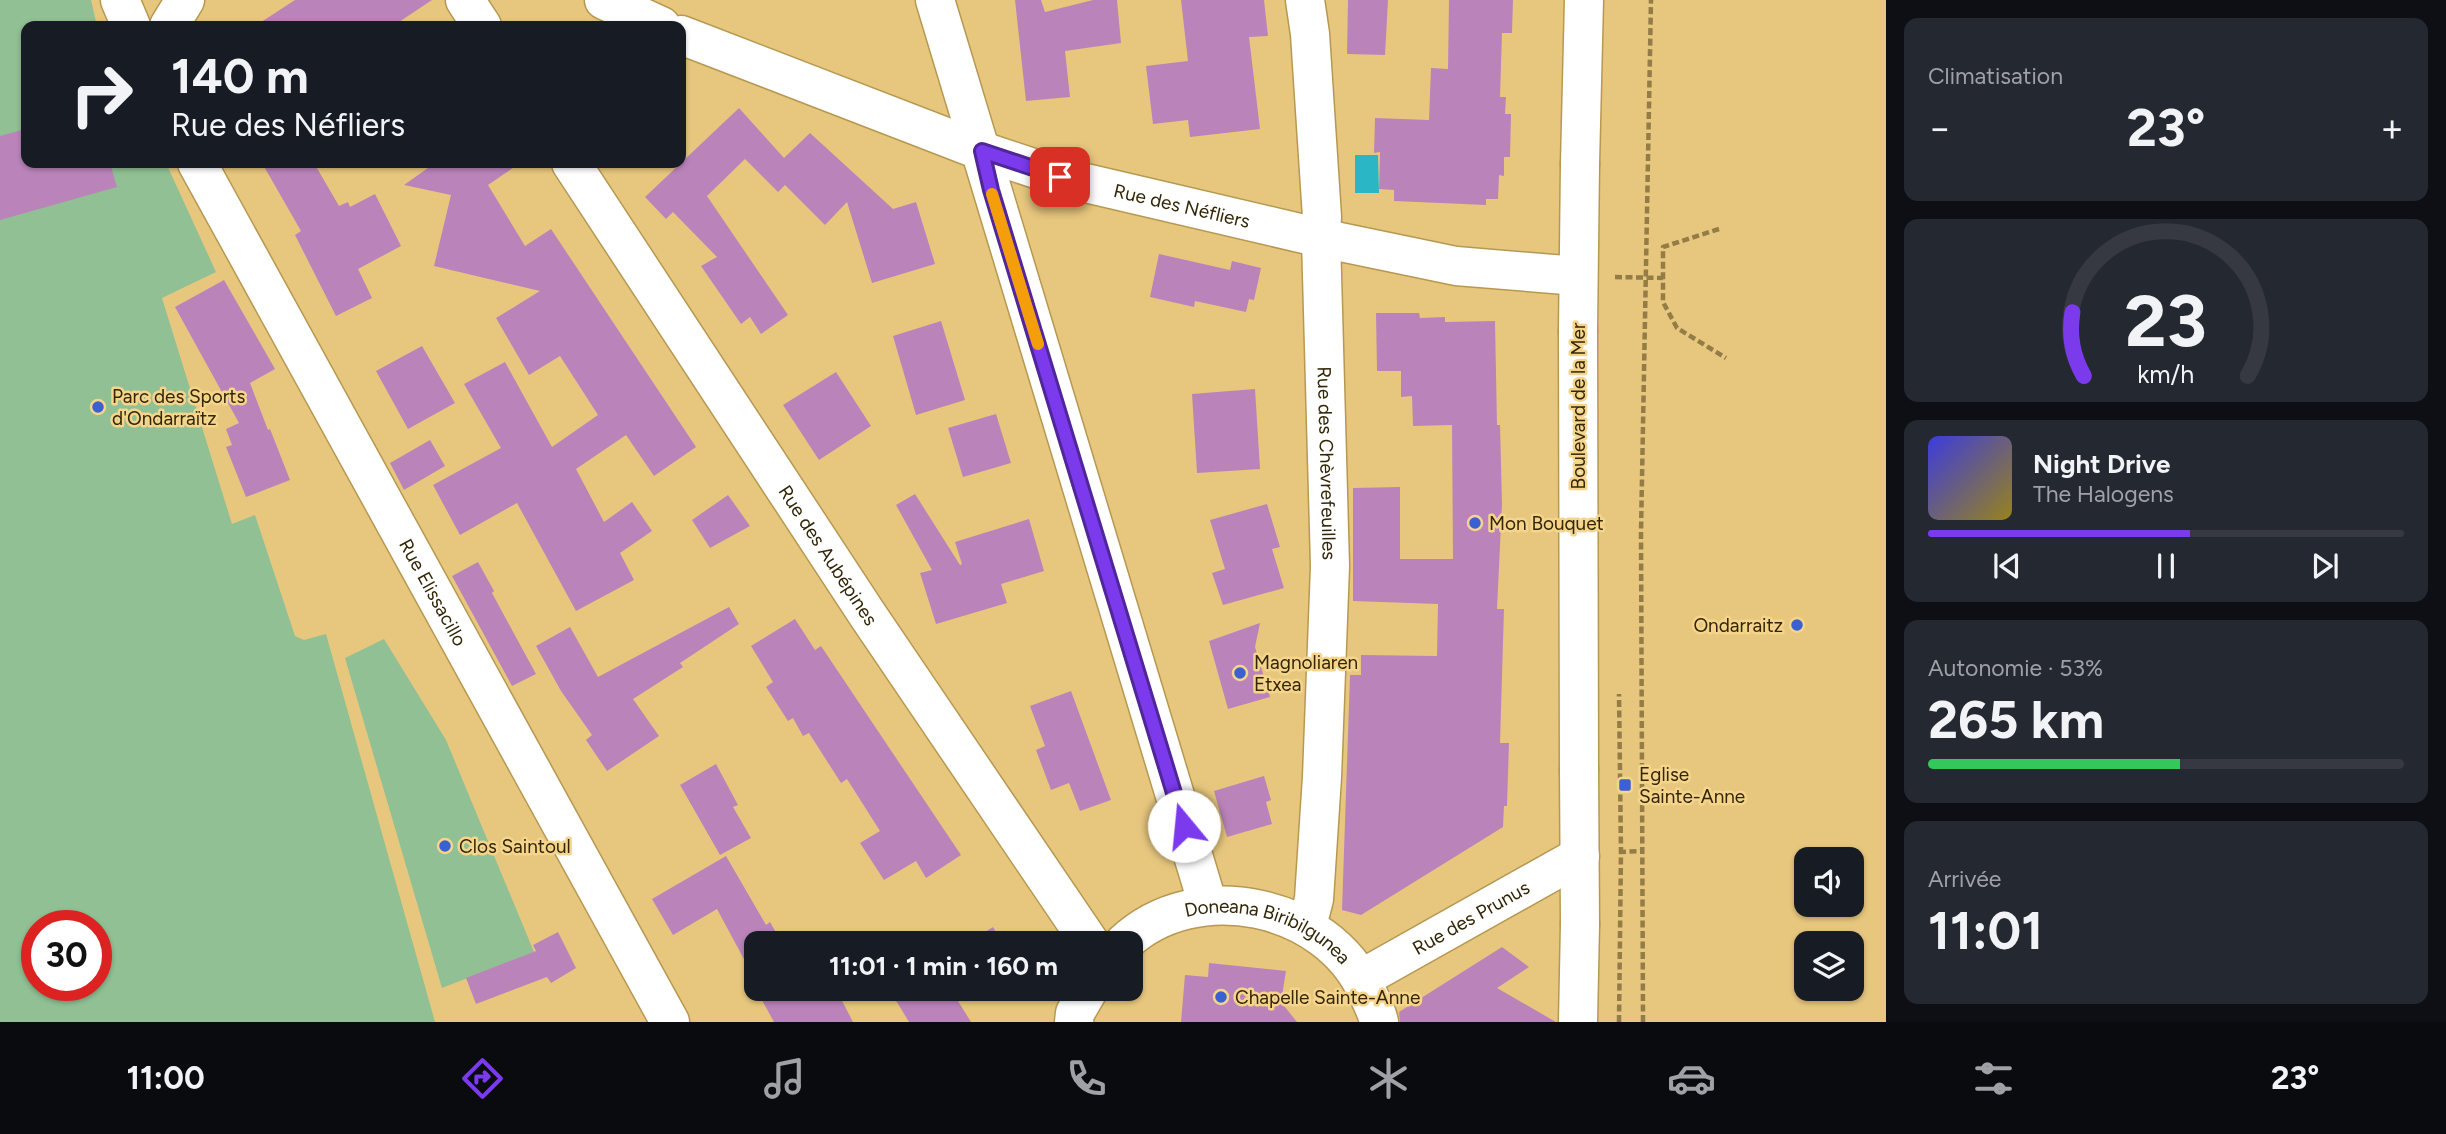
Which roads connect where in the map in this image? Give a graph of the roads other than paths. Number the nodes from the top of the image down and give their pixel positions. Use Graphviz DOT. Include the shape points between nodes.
graph roads {
  1 [pos="120,0"];
  2 [pos="185,0"];
  3 [pos="464,0"];
  4 [pos="604,0"];
  5 [pos="935,0"];
  6 [pos="1305,0"];
  7 [pos="1584,0"];
  8 [pos="129,21"];
  9 [pos="172,21"];
  10 [pos="479,21"];
  11 [pos="650,21"];
  12 [pos="686,38"];
  13 [pos="982,151"];
  14 [pos="200,168"];
  15 [pos="574,168"];
  16 [pos="1321,238"];
  17 [pos="1578,276"];
  18 [pos="1580,856"];
  19 [pos="1208,905"];
  20 [pos="1307,926"];
  21 [pos="1082,931"];
  22 [pos="1140,931"];
  23 [pos="1361,979"];
  24 [pos="1082,1001"];
  25 [pos="670,1022"];
  26 [pos="1074,1022"];
  27 [pos="1379,1022"];
  28 [pos="1578,1022"];
  1 -- 8 [label="street"];
  2 -- 9 [label="street"];
  3 -- 10 [label="street"];
  4 -- 11 [label="street"];
  5 -- 13 [label="street"];
  6 -- 16 [label="street, Rue des Chèvrefeuilles"];
  7 -- 17 [label="street, Boulevard de la Mer"];
  12 -- 13 [label="street, Rue des Néfliers"];
  13 -- 16 [label="street, Rue des Néfliers" via="1060,177"];
  13 -- 19 [label="street"];
  14 -- 25 [label="street, Rue Elissacillo"];
  15 -- 21 [label="street, Rue des Aubépines"];
  16 -- 17 [label="street, Rue des Néfliers" via="1456,266"];
  16 -- 20 [label="street, Rue des Chèvrefeuilles" via="1330,566 1322,777 1314,899"];
  17 -- 18 [label="street, Boulevard de la Mer"];
  18 -- 23 [label="street, Rue des Prunus"];
  18 -- 28 [label="street, Boulevard de la Mer"];
  19 -- 20 [label="street, Doneana Biribilgunea" via="1251,906"];
  19 -- 22 [label="street, Doneana Biribilgunea" via="1168,915"];
  20 -- 23 [label="street, Doneana Biribilgunea" via="1337,949"];
  23 -- 27 [label="street, Doneana Biribilgunea"];
  24 -- 26 [label="street"];
}
